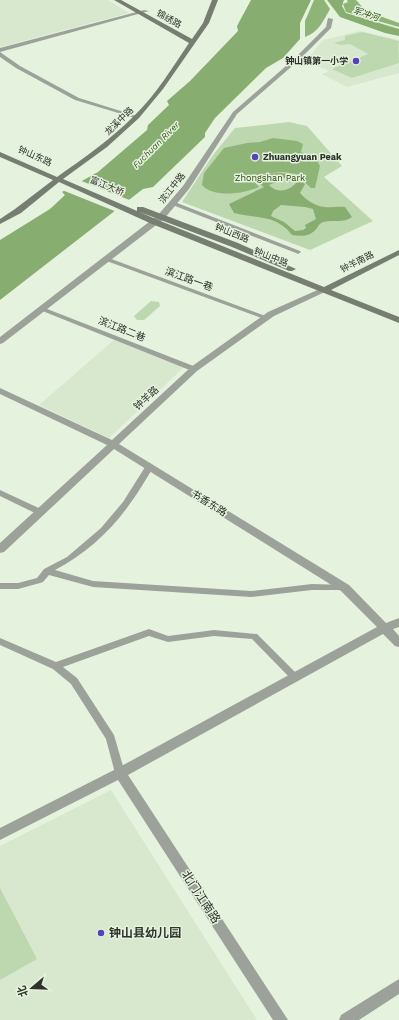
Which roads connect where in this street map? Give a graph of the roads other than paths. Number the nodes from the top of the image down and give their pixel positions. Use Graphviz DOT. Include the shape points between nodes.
graph roads {
  1 [pos="117,0"];
  2 [pos="127,0"];
  3 [pos="210,0"];
  4 [pos="215,0"];
  5 [pos="146,11"];
  6 [pos="139,13"];
  7 [pos="330,19"];
  8 [pos="191,39"];
  9 [pos="0,50"];
  10 [pos="0,54"];
  11 [pos="135,116"];
  12 [pos="0,150"];
  13 [pos="0,154"];
  14 [pos="57,178"];
  15 [pos="172,203"];
  16 [pos="135,214"];
  17 [pos="0,216"];
  18 [pos="158,219"];
  19 [pos="0,222"];
  20 [pos="298,252"];
  21 [pos="399,252"];
  22 [pos="106,259"];
  23 [pos="328,288"];
  24 [pos="42,309"];
  25 [pos="399,315"];
  26 [pos="266,318"];
  27 [pos="399,320"];
  28 [pos="0,341"];
  29 [pos="194,369"];
  30 [pos="0,391"];
  31 [pos="113,444"];
  32 [pos="150,466"];
  33 [pos="0,494"];
  34 [pos="40,512"];
  35 [pos="0,549"];
  36 [pos="48,571"];
  37 [pos="0,586"];
  38 [pos="345,588"];
  39 [pos="399,622"];
  40 [pos="385,628"];
  41 [pos="0,641"];
  42 [pos="399,643"];
  43 [pos="56,666"];
  44 [pos="295,677"];
  45 [pos="120,773"];
  46 [pos="0,834"];
  47 [pos="399,986"];
  48 [pos="281,1020"];
  49 [pos="346,1020"];
  1 -- 6 [label="main road, 锦绣路"];
  2 -- 5 [label="main road, 锦绣路"];
  3 -- 8 [label="main road, 龙溪中路"];
  4 -- 8 [label="main road, 龙溪中路" via="206,23"];
  5 -- 6 [label="street"];
  5 -- 8 [label="main road, 锦绣路"];
  6 -- 8 [label="main road, 锦绣路"];
  6 -- 9 [label="street"];
  7 -- 15 [label="street, 滨江中路" via="329,27 296,60 235,113"];
  8 -- 11 [label="main road, 龙溪中路" via="161,88"];
  10 -- 11 [label="street" via="18,67 77,99"];
  11 -- 14 [label="main road, 龙溪中路" via="105,146"];
  12 -- 14 [label="main road, 钟山东路"];
  13 -- 14 [label="main road, 钟山东路"];
  14 -- 16 [label="main road, 富江大桥"];
  14 -- 17 [label="main road, 龙溪中路"];
  14 -- 18 [label="main road, 富江大桥" via="145,210"];
  14 -- 19 [label="main road, 龙溪中路" via="18,211"];
  15 -- 18 [label="street, 滨江中路"];
  15 -- 20 [label="street"];
  16 -- 18 [label="main road, 钟山中路"];
  18 -- 22 [label="street, 滨江中路"];
  18 -- 23 [label="main road, 钟山中路"];
  21 -- 23 [label="main road, 钟羊南路"];
  22 -- 24 [label="street, 滨江中路"];
  22 -- 26 [label="street, 滨江路一巷"];
  23 -- 25 [label="main road"];
  23 -- 26 [label="street, 钟羊路"];
  23 -- 27 [label="main road, 钟山中路"];
  24 -- 28 [label="street, 滨江中路"];
  24 -- 29 [label="street, 滨江路二巷"];
  26 -- 29 [label="street, 钟羊路"];
  29 -- 31 [label="street, 钟羊路"];
  30 -- 31 [label="street, 书香东路"];
  31 -- 32 [label="street, 书香东路"];
  31 -- 34 [label="street, 钟羊路"];
  32 -- 36 [label="street" via="126,504 104,530 70,559"];
  32 -- 38 [label="street, 书香东路"];
  33 -- 34 [label="street"];
  34 -- 35 [label="street, 钟羊路"];
  36 -- 37 [label="street" via="40,580 18,586"];
  36 -- 38 [label="street" via="93,584 251,594 312,587"];
  38 -- 40 [label="street, 书香东路"];
  39 -- 40 [label="street"];
  40 -- 42 [label="street, 书香东路"];
  40 -- 44 [label="street"];
  41 -- 43 [label="street"];
  43 -- 44 [label="street" via="149,632 168,639 214,633 254,636"];
  43 -- 45 [label="street" via="74,681 111,738"];
  44 -- 45 [label="street"];
  45 -- 46 [label="street"];
  45 -- 48 [label="street, 北门江南路"];
  47 -- 49 [label="street"];
}
